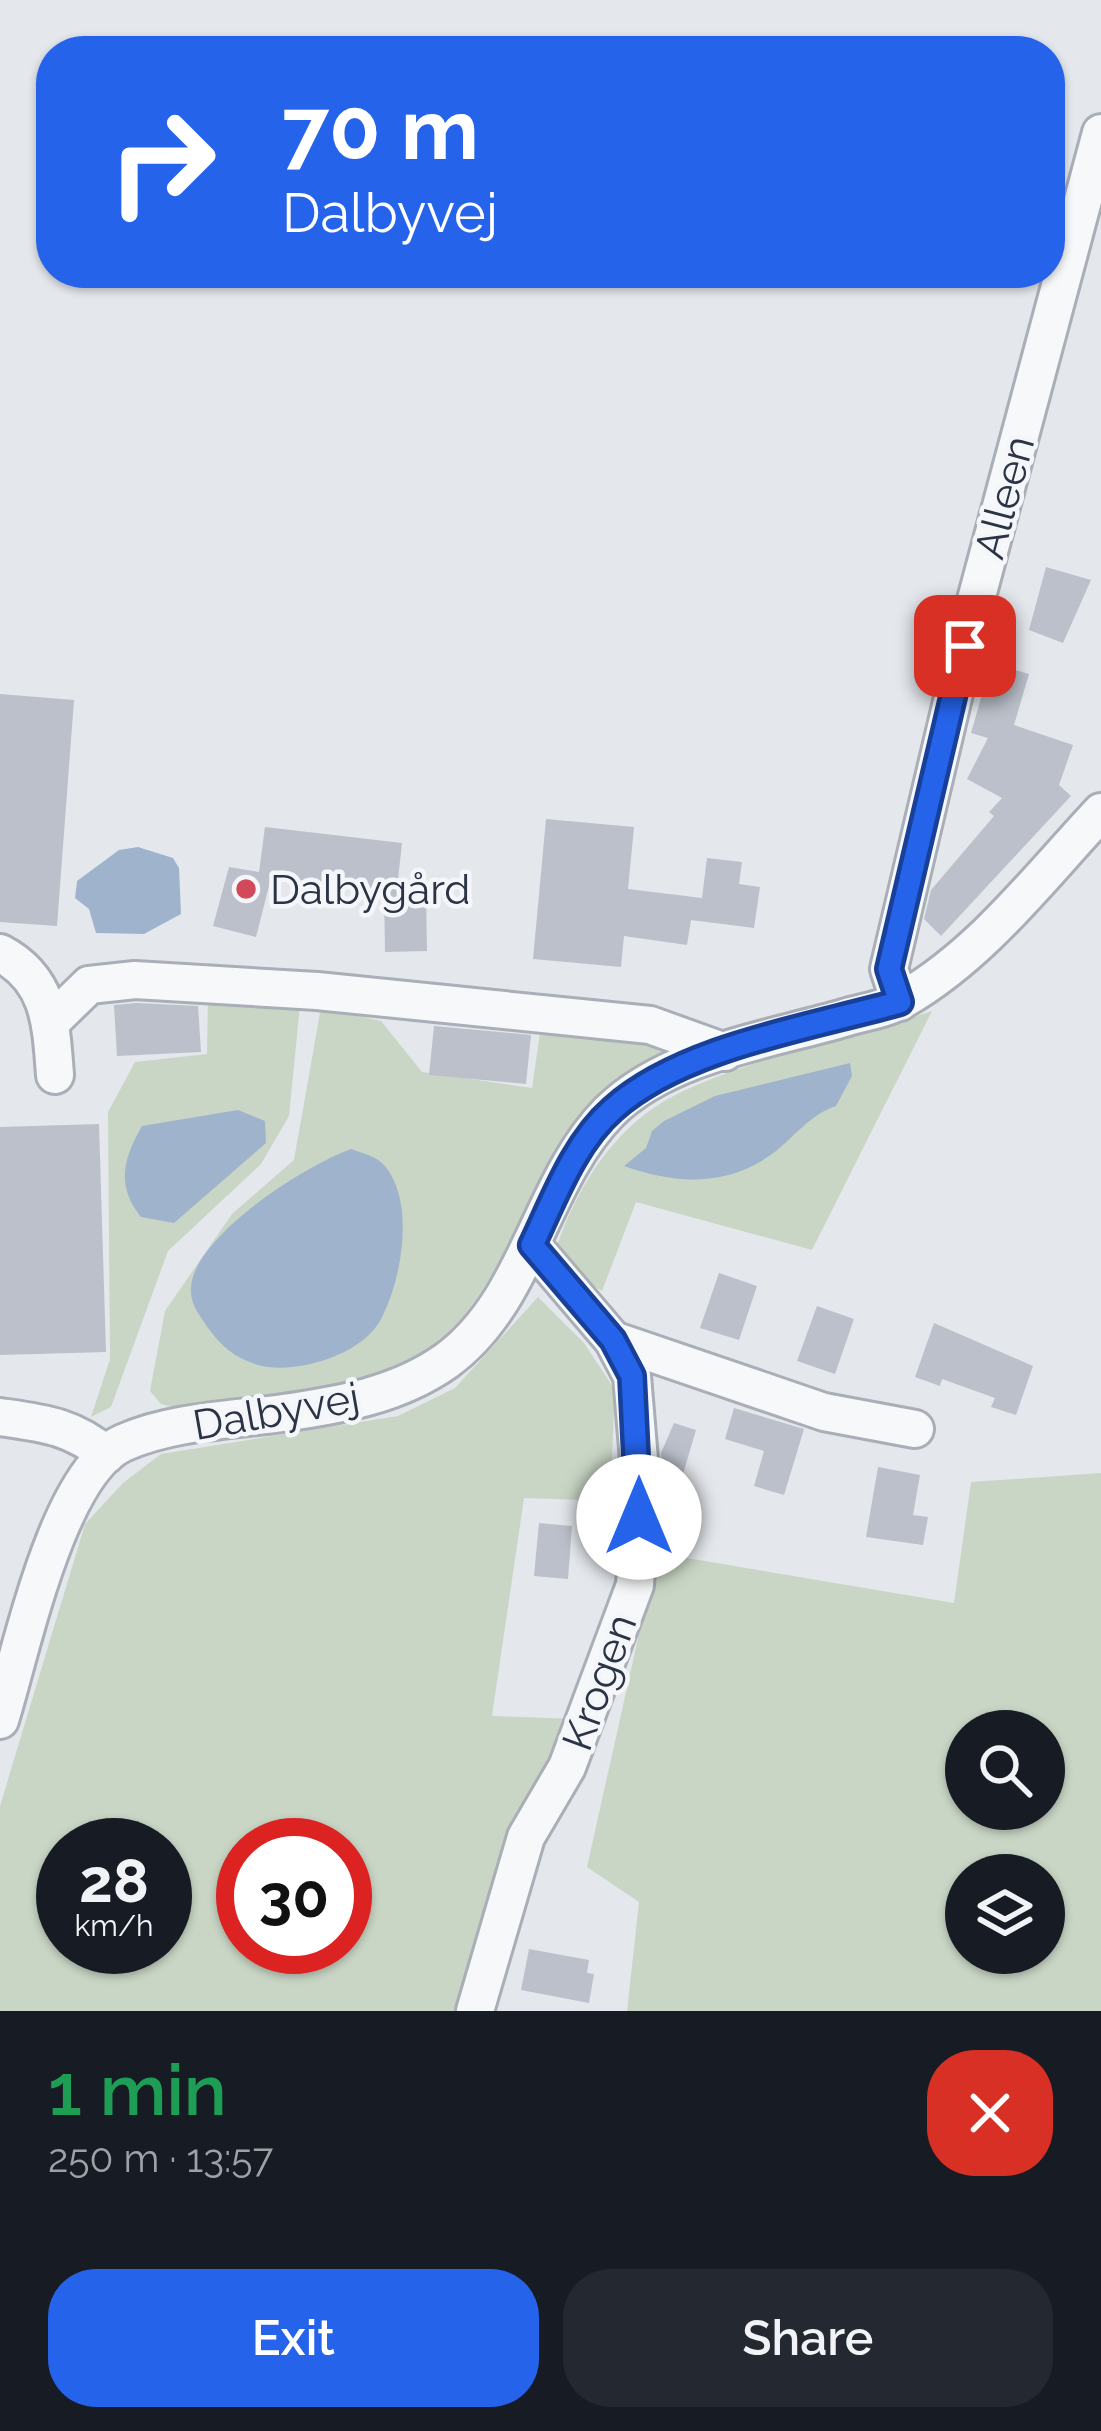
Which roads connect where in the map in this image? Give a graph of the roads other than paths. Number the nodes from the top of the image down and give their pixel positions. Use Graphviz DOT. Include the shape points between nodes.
graph roads {
  1 [pos="1101,133"];
  2 [pos="1065,267"];
  3 [pos="1060,288"];
  4 [pos="1101,812"];
  5 [pos="0,953"];
  6 [pos="900,1002"];
  7 [pos="51,1022"];
  8 [pos="725,1052"];
  9 [pos="55,1075"];
  10 [pos="532,1245"];
  11 [pos="613,1340"];
  12 [pos="0,1417"];
  13 [pos="915,1430"];
  14 [pos="106,1455"];
  15 [pos="0,1720"];
  16 [pos="475,2011"];
  1 -- 2 [label="street, Alleen"];
  3 -- 6 [label="street, Alleen" via="889,969"];
  4 -- 6 [label="street, Dalbyvej" via="962,959"];
  5 -- 7 [label="street" via="40,985"];
  6 -- 8 [label="street, Dalbyvej"];
  7 -- 8 [label="street" via="88,985 135,980 650,1025"];
  7 -- 9 [label="street"];
  8 -- 10 [label="street, Dalbyvej" via="677,1069 611,1110 568,1168"];
  10 -- 11 [label="street, Krogen"];
  10 -- 14 [label="street, Dalbyvej" via="482,1324 424,1375 352,1402 160,1430"];
  11 -- 13 [label="street" via="824,1412"];
  11 -- 16 [label="street, Krogen" via="632,1376 641,1484 635,1585 567,1768 526,1837"];
  12 -- 14 [label="street" via="82,1434"];
  14 -- 15 [label="street" via="62,1528"];
}
